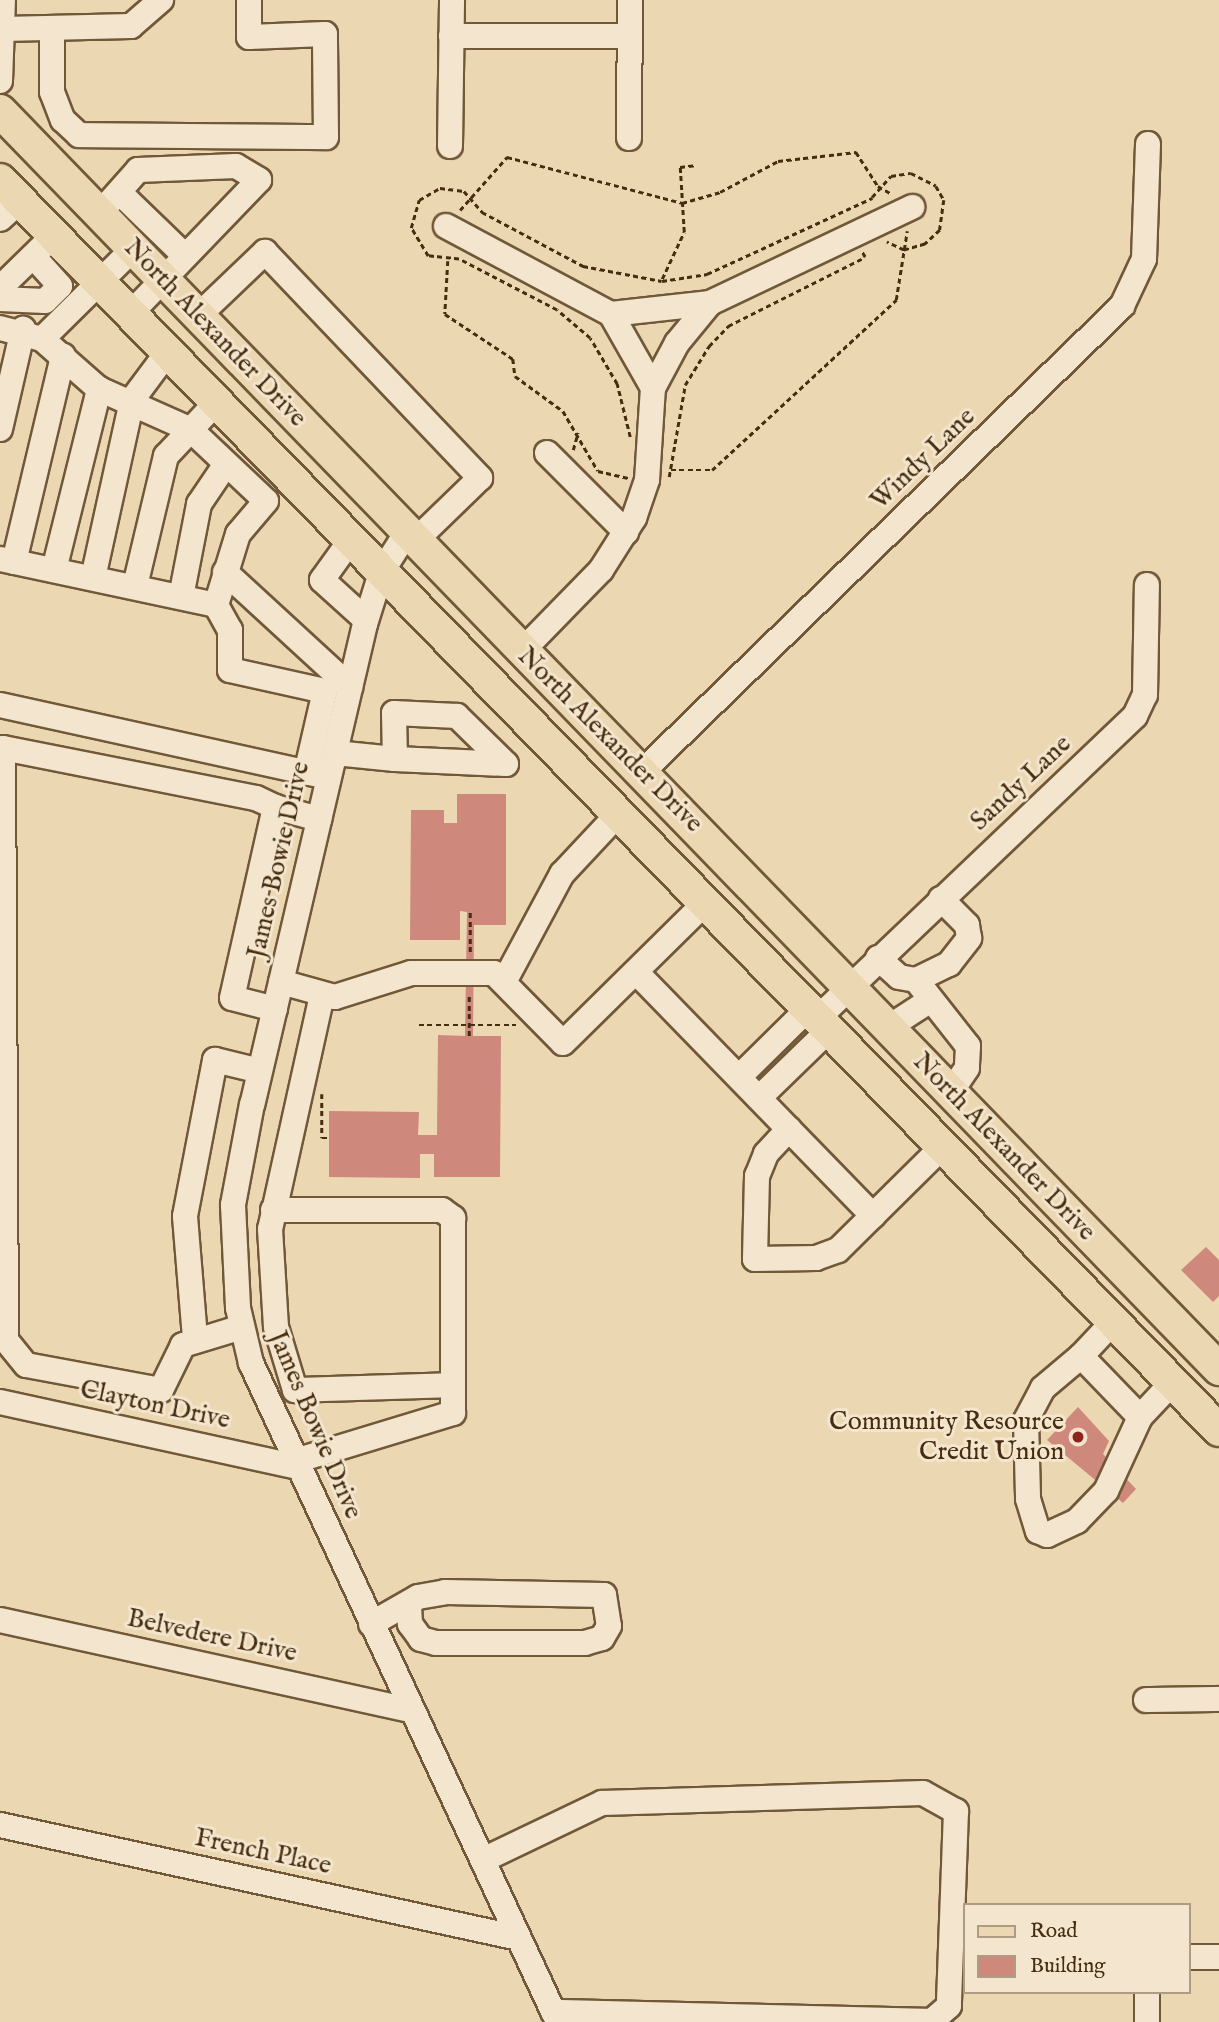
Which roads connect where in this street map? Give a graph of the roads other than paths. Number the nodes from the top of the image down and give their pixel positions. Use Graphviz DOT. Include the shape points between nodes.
graph roads {
  1 [pos="3,0"];
  2 [pos="161,0"];
  3 [pos="249,0"];
  4 [pos="452,0"];
  5 [pos="631,0"];
  6 [pos="52,28"];
  7 [pos="451,36"];
  8 [pos="630,36"];
  9 [pos="2,39"];
  10 [pos="0,81"];
  11 [pos="0,111"];
  12 [pos="72,131"];
  13 [pos="629,138"];
  14 [pos="1148,144"];
  15 [pos="450,146"];
  16 [pos="42,155"];
  17 [pos="7,200"];
  18 [pos="110,204"];
  19 [pos="912,207"];
  20 [pos="446,226"];
  21 [pos="43,246"];
  22 [pos="132,249"];
  23 [pos="185,256"];
  24 [pos="163,279"];
  25 [pos="100,284"];
  26 [pos="0,288"];
  27 [pos="0,299"];
  28 [pos="710,303"];
  29 [pos="130,314"];
  30 [pos="611,314"];
  31 [pos="198,316"];
  32 [pos="22,332"];
  33 [pos="167,353"];
  34 [pos="63,356"];
  35 [pos="653,388"];
  36 [pos="99,389"];
  37 [pos="132,400"];
  38 [pos="216,403"];
  39 [pos="0,429"];
  40 [pos="191,430"];
  41 [pos="547,453"];
  42 [pos="226,464"];
  43 [pos="289,478"];
  44 [pos="266,501"];
  45 [pos="626,532"];
  46 [pos="411,536"];
  47 [pos="349,541"];
  48 [pos="7,561"];
  49 [pos="54,570"];
  50 [pos="225,572"];
  51 [pos="381,573"];
  52 [pos="93,578"];
  53 [pos="1147,585"];
  54 [pos="135,586"];
  55 [pos="181,597"];
  56 [pos="216,605"];
  57 [pos="366,620"];
  58 [pos="521,652"];
  59 [pos="335,684"];
  60 [pos="0,705"];
  61 [pos="335,752"];
  62 [pos="395,759"];
  63 [pos="643,771"];
  64 [pos="318,775"];
  65 [pos="275,807"];
  66 [pos="619,813"];
  67 [pos="319,819"];
  68 [pos="737,869"];
  69 [pos="942,899"];
  70 [pos="706,902"];
  71 [pos="878,958"];
  72 [pos="636,972"];
  73 [pos="916,980"];
  74 [pos="281,982"];
  75 [pos="504,982"];
  76 [pos="849,986"];
  77 [pos="322,995"];
  78 [pos="929,1001"];
  79 [pos="275,1009"];
  80 [pos="820,1017"];
  81 [pos="889,1027"];
  82 [pos="772,1045"];
  83 [pos="791,1067"];
  84 [pos="260,1071"];
  85 [pos="739,1077"];
  86 [pos="951,1092"];
  87 [pos="760,1097"];
  88 [pos="789,1129"];
  89 [pos="943,1146"];
  90 [pos="273,1210"];
  91 [pos="873,1216"];
  92 [pos="270,1253"];
  93 [pos="233,1256"];
  94 [pos="1144,1294"];
  95 [pos="1112,1322"];
  96 [pos="242,1327"];
  97 [pos="195,1338"];
  98 [pos="1081,1356"];
  99 [pos="1219,1369"];
  100 [pos="1172,1383"];
  101 [pos="452,1385"];
  102 [pos="0,1402"];
  103 [pos="1140,1417"];
  104 [pos="1219,1430"];
  105 [pos="296,1464"];
  106 [pos="409,1606"];
  107 [pos="0,1620"];
  108 [pos="371,1624"];
  109 [pos="1219,1699"];
  110 [pos="1146,1700"];
  111 [pos="411,1710"];
  112 [pos="0,1825"];
  113 [pos="484,1860"];
  114 [pos="514,1937"];
  115 [pos="1191,1957"];
  116 [pos="1219,1957"];
  117 [pos="1147,1994"];
  118 [pos="555,2017"];
  119 [pos="1147,2022"];
  1 -- 9 [label="street"];
  2 -- 6 [label="street" via="131,26"];
  3 -- 12 [label="street" via="249,37 326,34 326,137 94,140"];
  4 -- 7 [label="street"];
  5 -- 8 [label="street"];
  6 -- 9 [label="street"];
  6 -- 12 [label="street" via="52,92"];
  7 -- 8 [label="street"];
  7 -- 15 [label="street"];
  8 -- 13 [label="street"];
  9 -- 10 [label="street"];
  11 -- 16 [label="main road, North Alexander Drive"];
  12 -- 16 [label="street"];
  14 -- 63 [label="street, Windy Lane" via="1144,259 1122,306"];
  16 -- 18 [label="main road, North Alexander Drive"];
  17 -- 21 [label="main road, North Alexander Drive"];
  18 -- 22 [label="main road, North Alexander Drive"];
  18 -- 23 [label="street"];
  18 -- 23 [label="street" via="138,170 236,166 255,175 257,186"];
  19 -- 28 [label="street"];
  20 -- 30 [label="street"];
  21 -- 25 [label="main road, North Alexander Drive"];
  21 -- 26 [label="street"];
  21 -- 27 [label="street" via="60,286 45,301"];
  22 -- 24 [label="main road, North Alexander Drive"];
  22 -- 25 [label="street"];
  23 -- 24 [label="street"];
  24 -- 29 [label="street"];
  24 -- 31 [label="main road, North Alexander Drive"];
  25 -- 29 [label="main road, North Alexander Drive"];
  25 -- 32 [label="street"];
  28 -- 30 [label="street"];
  28 -- 35 [label="street" via="677,343"];
  29 -- 33 [label="main road, North Alexander Drive"];
  30 -- 35 [label="street"];
  31 -- 46 [label="main road, North Alexander Drive"];
  31 -- 46 [label="street, James Bowie Drive" via="265,252 480,478"];
  32 -- 34 [label="street"];
  32 -- 39 [label="street"];
  33 -- 37 [label="street"];
  33 -- 38 [label="main road, North Alexander Drive"];
  34 -- 36 [label="street"];
  34 -- 48 [label="street"];
  35 -- 45 [label="street" via="647,480"];
  36 -- 37 [label="street"];
  36 -- 49 [label="street"];
  37 -- 40 [label="street"];
  37 -- 52 [label="street"];
  38 -- 40 [label="street"];
  38 -- 43 [label="main road, North Alexander Drive"];
  40 -- 42 [label="street"];
  40 -- 54 [label="street" via="166,456"];
  41 -- 45 [label="street"];
  42 -- 44 [label="street"];
  42 -- 55 [label="street" via="199,505"];
  43 -- 44 [label="street"];
  43 -- 47 [label="main road, North Alexander Drive"];
  44 -- 50 [label="street" via="238,534"];
  45 -- 58 [label="street" via="601,570"];
  46 -- 51 [label="street, James Bowie Drive"];
  46 -- 58 [label="main road, North Alexander Drive"];
  47 -- 51 [label="main road, North Alexander Drive"];
  47 -- 57 [label="street" via="322,580"];
  48 -- 49 [label="street"];
  49 -- 52 [label="street"];
  50 -- 56 [label="street"];
  50 -- 59 [label="street"];
  51 -- 57 [label="street, James Bowie Drive"];
  51 -- 66 [label="main road, North Alexander Drive"];
  52 -- 54 [label="street"];
  53 -- 69 [label="street, Sandy Lane" via="1145,695 1135,716"];
  54 -- 55 [label="street"];
  55 -- 56 [label="street"];
  56 -- 59 [label="street" via="230,630 230,670"];
  57 -- 59 [label="street, James Bowie Drive"];
  58 -- 63 [label="main road, North Alexander Drive"];
  59 -- 61 [label="street, James Bowie Drive"];
  59 -- 64 [label="street"];
  60 -- 64 [label="street"];
  61 -- 62 [label="street"];
  61 -- 64 [label="street, James Bowie Drive"];
  63 -- 68 [label="main road, North Alexander Drive"];
  64 -- 67 [label="street, James Bowie Drive"];
  65 -- 67 [label="street"];
  65 -- 79 [label="street" via="232,998"];
  65 -- 97 [label="street" via="256,797 3,748 6,1340 26,1364 161,1390 183,1345"];
  66 -- 70 [label="main road, North Alexander Drive"];
  66 -- 75 [label="street" via="562,874"];
  67 -- 74 [label="street, James Bowie Drive"];
  68 -- 70 [label="main road"];
  68 -- 76 [label="main road, North Alexander Drive"];
  69 -- 71 [label="street, Sandy Lane"];
  69 -- 73 [label="street" via="967,925 969,938 949,964"];
  70 -- 72 [label="street"];
  70 -- 80 [label="main road, North Alexander Drive"];
  71 -- 73 [label="street" via="899,977"];
  71 -- 76 [label="street, Sandy Lane"];
  72 -- 75 [label="street" via="563,1043"];
  72 -- 85 [label="street"];
  73 -- 78 [label="street"];
  74 -- 77 [label="street"];
  74 -- 79 [label="street, James Bowie Drive"];
  75 -- 77 [label="street" via="489,973 411,973 344,996"];
  76 -- 80 [label="street, Sandy Lane"];
  76 -- 81 [label="main road, North Alexander Drive"];
  77 -- 90 [label="street"];
  78 -- 81 [label="street"];
  78 -- 86 [label="street" via="968,1046 967,1068"];
  79 -- 84 [label="street, James Bowie Drive"];
  80 -- 82 [label="street"];
  80 -- 83 [label="street"];
  80 -- 89 [label="main road, North Alexander Drive"];
  81 -- 86 [label="main road, North Alexander Drive"];
  82 -- 83 [label="street"];
  82 -- 85 [label="street"];
  83 -- 87 [label="street"];
  84 -- 93 [label="street, James Bowie Drive" via="233,1205"];
  84 -- 97 [label="street" via="215,1060 185,1216"];
  85 -- 87 [label="street"];
  86 -- 94 [label="main road, North Alexander Drive"];
  87 -- 88 [label="street"];
  88 -- 91 [label="street"];
  88 -- 91 [label="street" via="766,1154 757,1176 755,1259 829,1254"];
  89 -- 91 [label="street"];
  89 -- 95 [label="main road, North Alexander Drive"];
  90 -- 92 [label="street"];
  90 -- 101 [label="street" via="451,1214"];
  92 -- 93 [label="street"];
  92 -- 101 [label="street" via="276,1327 295,1390"];
  93 -- 96 [label="street, James Bowie Drive"];
  94 -- 95 [label="main road"];
  94 -- 99 [label="main road, North Alexander Drive"];
  95 -- 98 [label="street"];
  95 -- 100 [label="main road, North Alexander Drive"];
  96 -- 97 [label="street"];
  96 -- 105 [label="street, James Bowie Drive" via="251,1363"];
  98 -- 103 [label="street"];
  98 -- 103 [label="street" via="1043,1388 1026,1420 1028,1499 1038,1531 1047,1535 1077,1521 1106,1491"];
  100 -- 103 [label="street"];
  100 -- 104 [label="main road, North Alexander Drive"];
  101 -- 105 [label="street" via="453,1413"];
  102 -- 105 [label="street, Clayton Drive"];
  105 -- 108 [label="street, James Bowie Drive"];
  106 -- 106 [label="street" via="428,1592 604,1595 609,1626 601,1638 585,1643 436,1643 421,1639 410,1624"];
  106 -- 108 [label="street"];
  107 -- 111 [label="street, Belvedere Drive"];
  108 -- 111 [label="street, James Bowie Drive"];
  109 -- 110 [label="street"];
  111 -- 113 [label="street, James Bowie Drive"];
  112 -- 114 [label="street, French Place"];
  113 -- 114 [label="street, James Bowie Drive"];
  113 -- 118 [label="street" via="602,1803 923,1793 956,1811 949,2006 932,2021"];
  114 -- 118 [label="street, James Bowie Drive"];
  115 -- 116 [label="street"];
  117 -- 119 [label="street"];
}
